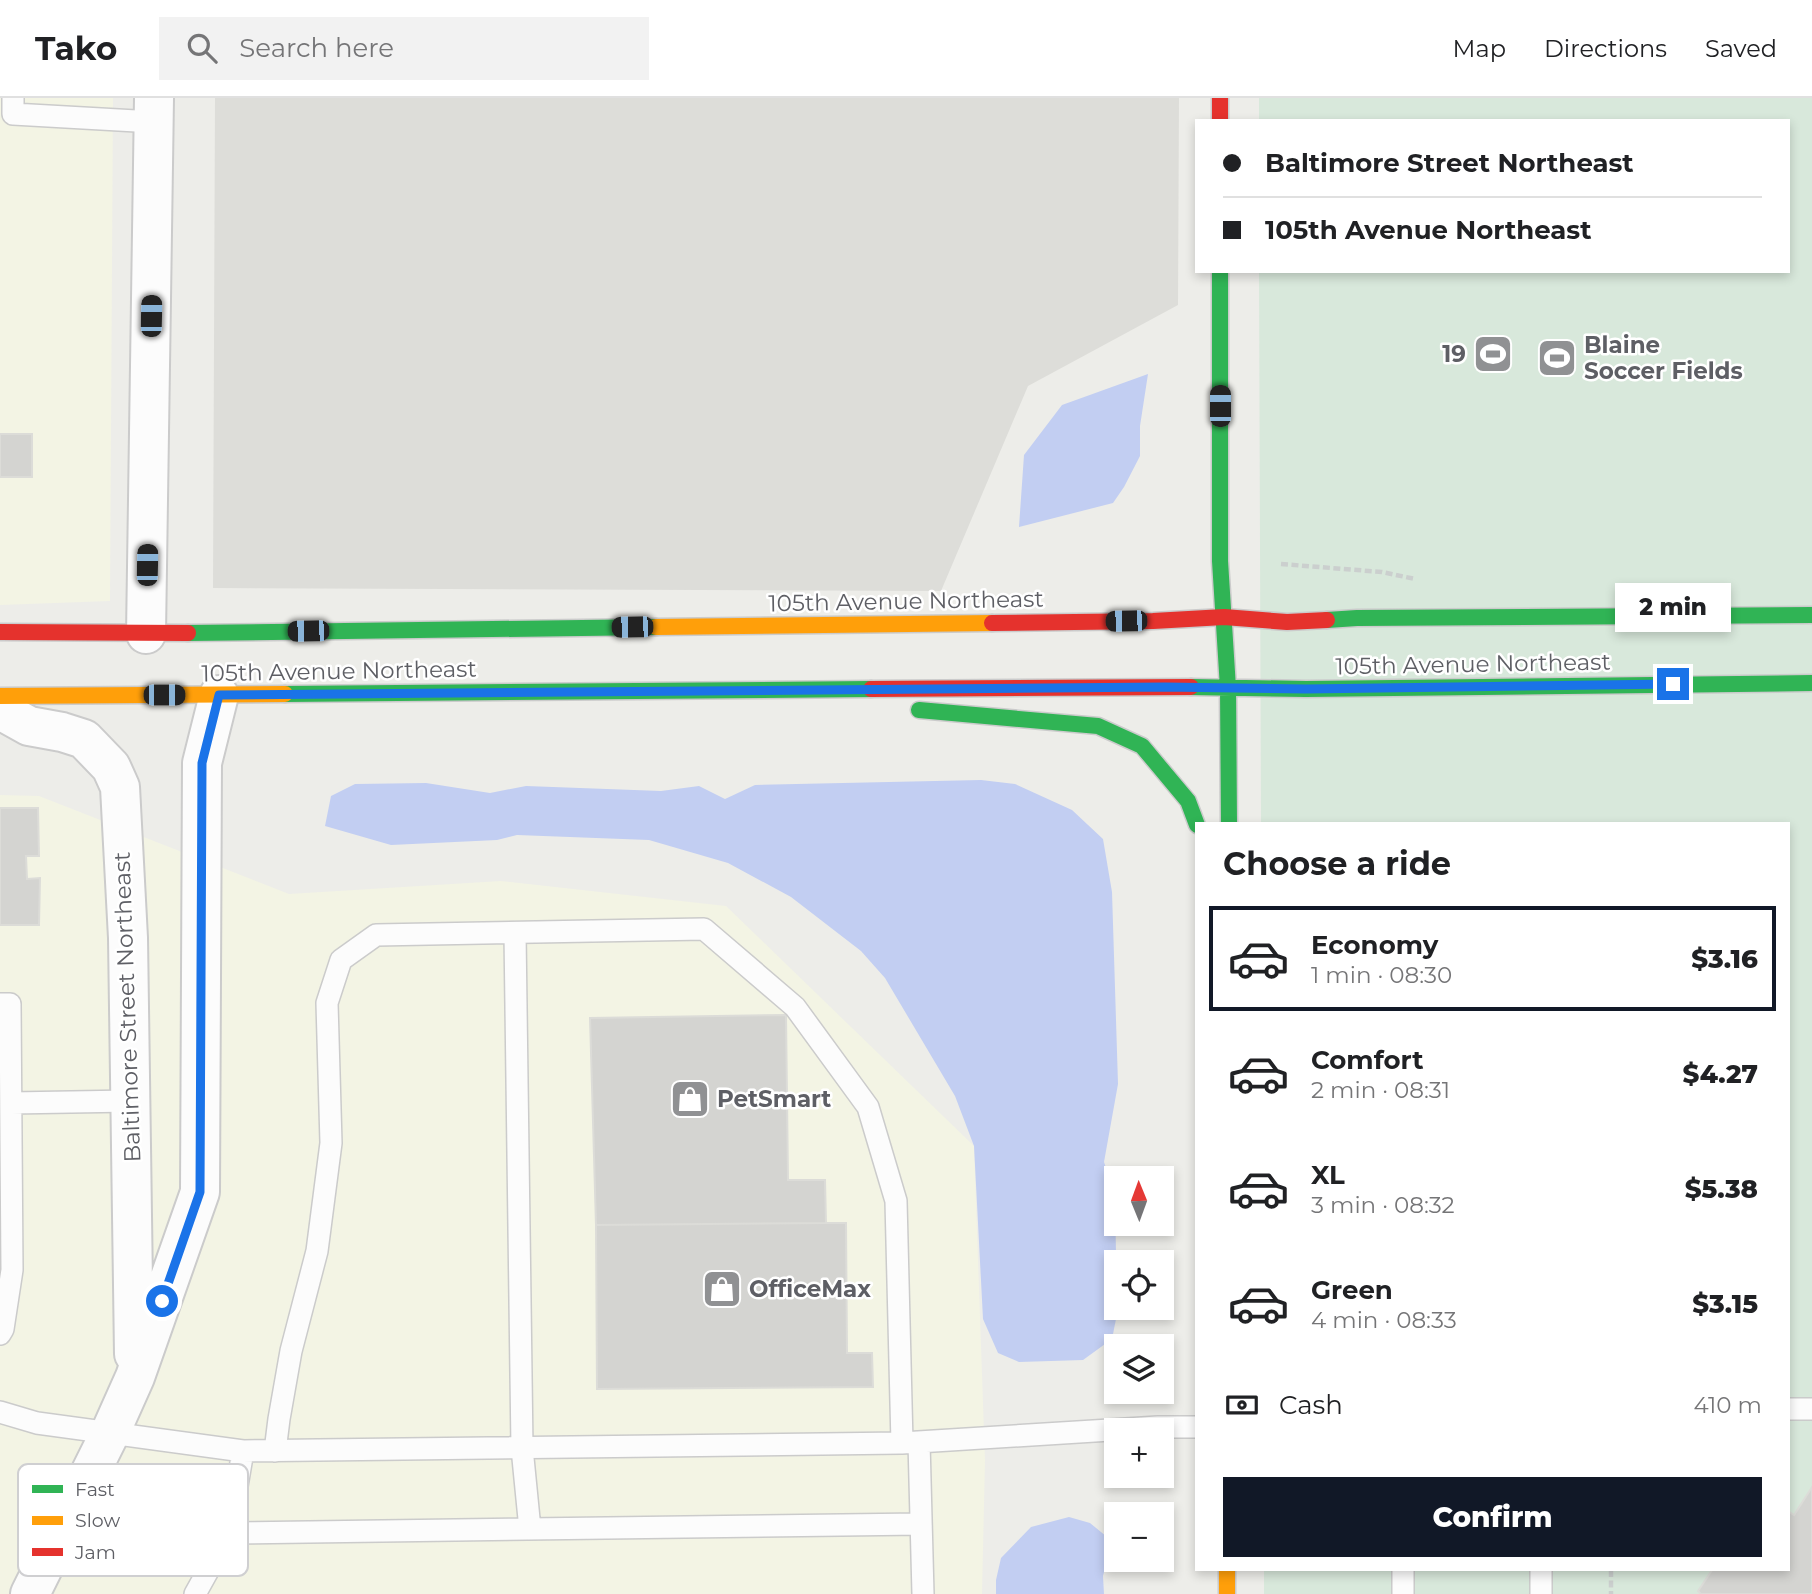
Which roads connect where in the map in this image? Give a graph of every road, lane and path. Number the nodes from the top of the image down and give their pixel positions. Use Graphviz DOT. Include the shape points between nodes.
graph roads {
  1 [pos="1220,98"];
  2 [pos="9,109"];
  3 [pos="154,110"];
  4 [pos="1220,119"];
  5 [pos="1220,273"];
  6 [pos="1281,564"];
  7 [pos="1423,581"];
  8 [pos="1812,615"];
  9 [pos="1224,617"];
  10 [pos="0,632"];
  11 [pos="146,634"];
  12 [pos="1812,682"];
  13 [pos="1228,688"];
  14 [pos="721,690"];
  15 [pos="219,695"];
  16 [pos="0,696"];
  17 [pos="868,705"];
  18 [pos="908,709"];
  19 [pos="0,710"];
  20 [pos="1196,822"];
  21 [pos="1229,822"];
  22 [pos="515,933"];
  23 [pos="0,1004"];
  24 [pos="131,1101"];
  25 [pos="11,1103"];
  26 [pos="0,1334"];
  27 [pos="135,1377"];
  28 [pos="1790,1409"];
  29 [pos="1812,1409"];
  30 [pos="0,1412"];
  31 [pos="1195,1427"];
  32 [pos="110,1433"];
  33 [pos="911,1443"];
  34 [pos="522,1448"];
  35 [pos="243,1451"];
  36 [pos="275,1451"];
  37 [pos="95,1464"];
  38 [pos="241,1464"];
  39 [pos="920,1524"];
  40 [pos="530,1529"];
  41 [pos="248,1533"];
  42 [pos="1227,1571"];
  43 [pos="1403,1571"];
  44 [pos="1541,1571"];
  45 [pos="1611,1571"];
  46 [pos="39,1576"];
  47 [pos="205,1576"];
  48 [pos="30,1594"];
  49 [pos="195,1594"];
  50 [pos="923,1594"];
  51 [pos="1227,1594"];
  52 [pos="1403,1594"];
  53 [pos="1541,1594"];
  54 [pos="1611,1594"];
  1 -- 4 [label="street"];
  2 -- 3 [label="lane"];
  3 -- 11 [label="street"];
  5 -- 9 [label="street"];
  6 -- 7 [label="path" via="1382,572"];
  8 -- 9 [label="street, 105th Avenue Northeast" via="1287,622"];
  9 -- 11 [label="street, 105th Avenue Northeast"];
  9 -- 13 [label="street"];
  10 -- 11 [label="street, 105th Avenue Northeast"];
  12 -- 13 [label="street, 105th Avenue Northeast"];
  13 -- 14 [label="street, 105th Avenue Northeast"];
  13 -- 21 [label="street"];
  14 -- 15 [label="street, 105th Avenue Northeast"];
  14 -- 17 [label="street"];
  15 -- 16 [label="street, 105th Avenue Northeast"];
  15 -- 27 [label="street, Baltimore Street Northeast" via="202,763 200,1192"];
  18 -- 20 [label="street" via="1098,726 1142,746 1188,800"];
  19 -- 24 [label="street, Baltimore Street Northeast" via="29,726 85,739 111,767 120,788"];
  22 -- 33 [label="lane" via="704,929 795,1007 868,1107 896,1201"];
  22 -- 34 [label="lane"];
  22 -- 36 [label="lane" via="376,935 341,960 327,1003 331,1143 317,1251 291,1351"];
  23 -- 25 [label="lane" via="10,1004"];
  24 -- 25 [label="lane"];
  24 -- 27 [label="street, Baltimore Street Northeast"];
  25 -- 26 [label="lane" via="12,1270"];
  27 -- 32 [label="street, Baltimore Street Northeast"];
  28 -- 29 [label="lane"];
  30 -- 32 [label="lane" via="37,1423"];
  31 -- 33 [label="lane"];
  32 -- 35 [label="lane"];
  32 -- 37 [label="street, Baltimore Street Northeast"];
  33 -- 34 [label="lane"];
  33 -- 39 [label="lane"];
  34 -- 36 [label="lane"];
  34 -- 40 [label="lane"];
  35 -- 36 [label="lane"];
  35 -- 38 [label="lane"];
  39 -- 40 [label="lane"];
  39 -- 50 [label="lane"];
  40 -- 41 [label="lane"];
  42 -- 51 [label="street"];
  43 -- 52 [label="lane"];
  44 -- 53 [label="lane"];
  45 -- 54 [label="path"];
  46 -- 48 [label="street, Baltimore Street Northeast"];
  47 -- 49 [label="lane"];
}
